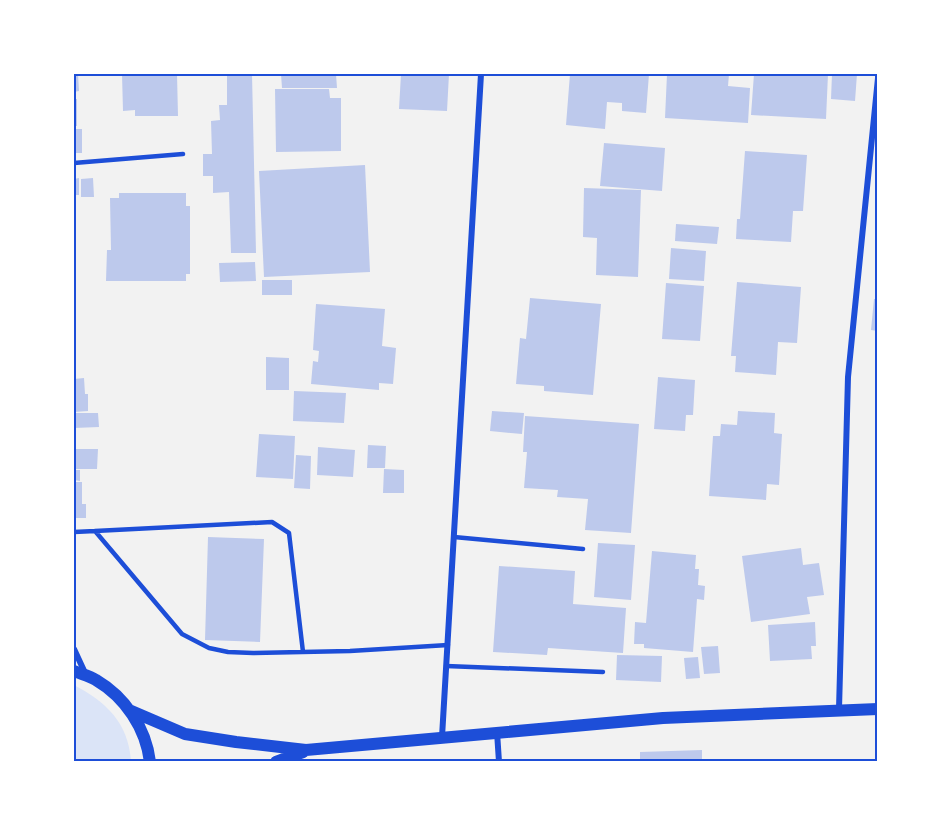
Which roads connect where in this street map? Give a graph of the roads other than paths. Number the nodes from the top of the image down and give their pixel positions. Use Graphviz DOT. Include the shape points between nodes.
graph roads {
  1 [pos="481,74"];
  2 [pos="878,78"];
  3 [pos="183,154"];
  4 [pos="74,163"];
  5 [pos="95,531"];
  6 [pos="74,532"];
  7 [pos="454,537"];
  8 [pos="583,549"];
  9 [pos="448,645"];
  10 [pos="74,649"];
  11 [pos="303,652"];
  12 [pos="446,666"];
  13 [pos="74,672"];
  14 [pos="603,672"];
  15 [pos="86,676"];
  16 [pos="840,709"];
  17 [pos="878,709"];
  18 [pos="129,710"];
  19 [pos="497,732"];
  20 [pos="442,738"];
  21 [pos="306,750"];
  22 [pos="150,762"];
  23 [pos="276,762"];
  24 [pos="499,762"];
  1 -- 7 [label="street"];
  2 -- 16 [label="street" via="848,377"];
  3 -- 4 [label="lane"];
  5 -- 6 [label="lane"];
  5 -- 11 [label="lane" via="182,634 208,648 228,652"];
  5 -- 11 [label="lane" via="272,522 289,533"];
  7 -- 8 [label="lane"];
  7 -- 9 [label="street"];
  9 -- 11 [label="lane"];
  9 -- 12 [label="street"];
  10 -- 15 [label="street"];
  12 -- 14 [label="lane"];
  12 -- 20 [label="street"];
  13 -- 15 [label="main road"];
  15 -- 18 [label="main road" via="122,699"];
  16 -- 17 [label="main road"];
  16 -- 19 [label="main road"];
  18 -- 21 [label="main road" via="185,734"];
  18 -- 22 [label="main road" via="140,727"];
  19 -- 20 [label="main road"];
  19 -- 24 [label="street"];
  20 -- 21 [label="main road"];
  21 -- 23 [label="main road"];
}
